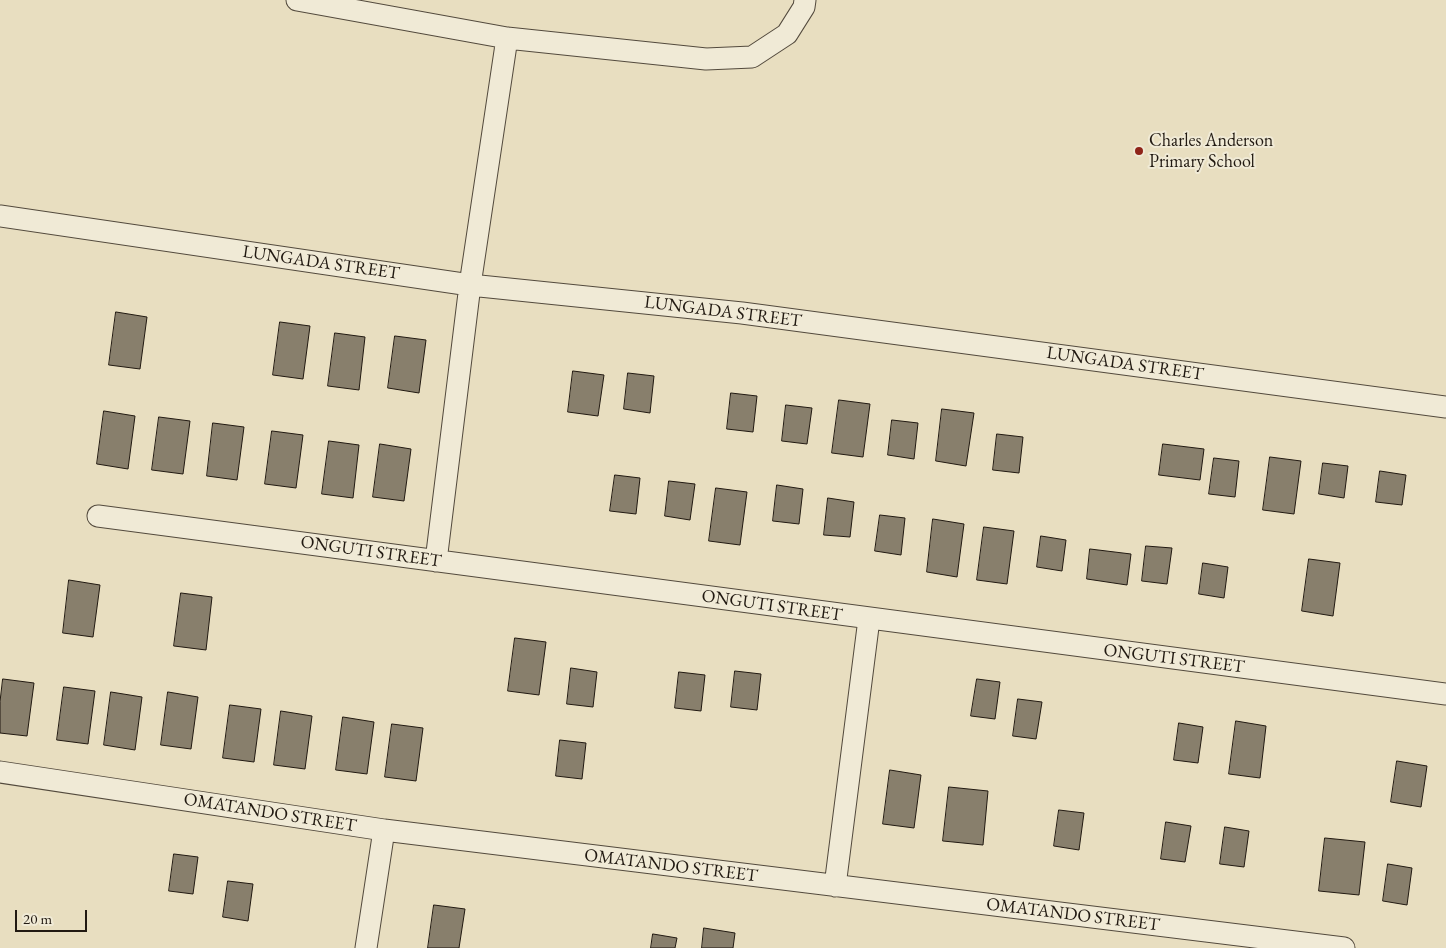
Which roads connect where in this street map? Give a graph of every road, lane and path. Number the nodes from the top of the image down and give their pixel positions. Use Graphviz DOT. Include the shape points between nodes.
graph roads {
  1 [pos="297,0"];
  2 [pos="805,0"];
  3 [pos="508,38"];
  4 [pos="0,216"];
  5 [pos="470,285"];
  6 [pos="1446,407"];
  7 [pos="98,516"];
  8 [pos="436,561"];
  9 [pos="869,619"];
  10 [pos="1446,694"];
  11 [pos="0,772"];
  12 [pos="384,830"];
  13 [pos="836,886"];
  14 [pos="1269,944"];
  15 [pos="366,948"];
  16 [pos="1344,948"];
  1 -- 3 [label="street"];
  2 -- 3 [label="street" via="787,34 752,57 706,59"];
  3 -- 5 [label="street"];
  4 -- 5 [label="street, LUNGADA STREET"];
  5 -- 6 [label="street, LUNGADA STREET" via="742,313"];
  5 -- 8 [label="street"];
  7 -- 8 [label="street, ONGUTI STREET"];
  8 -- 9 [label="street, ONGUTI STREET"];
  9 -- 10 [label="street, ONGUTI STREET"];
  9 -- 13 [label="street"];
  11 -- 12 [label="street, OMATANDO STREET"];
  12 -- 13 [label="street, OMATANDO STREET"];
  12 -- 15 [label="street"];
  13 -- 14 [label="street, OMATANDO STREET"];
  14 -- 16 [label="street, OMATANDO STREET"];
}
